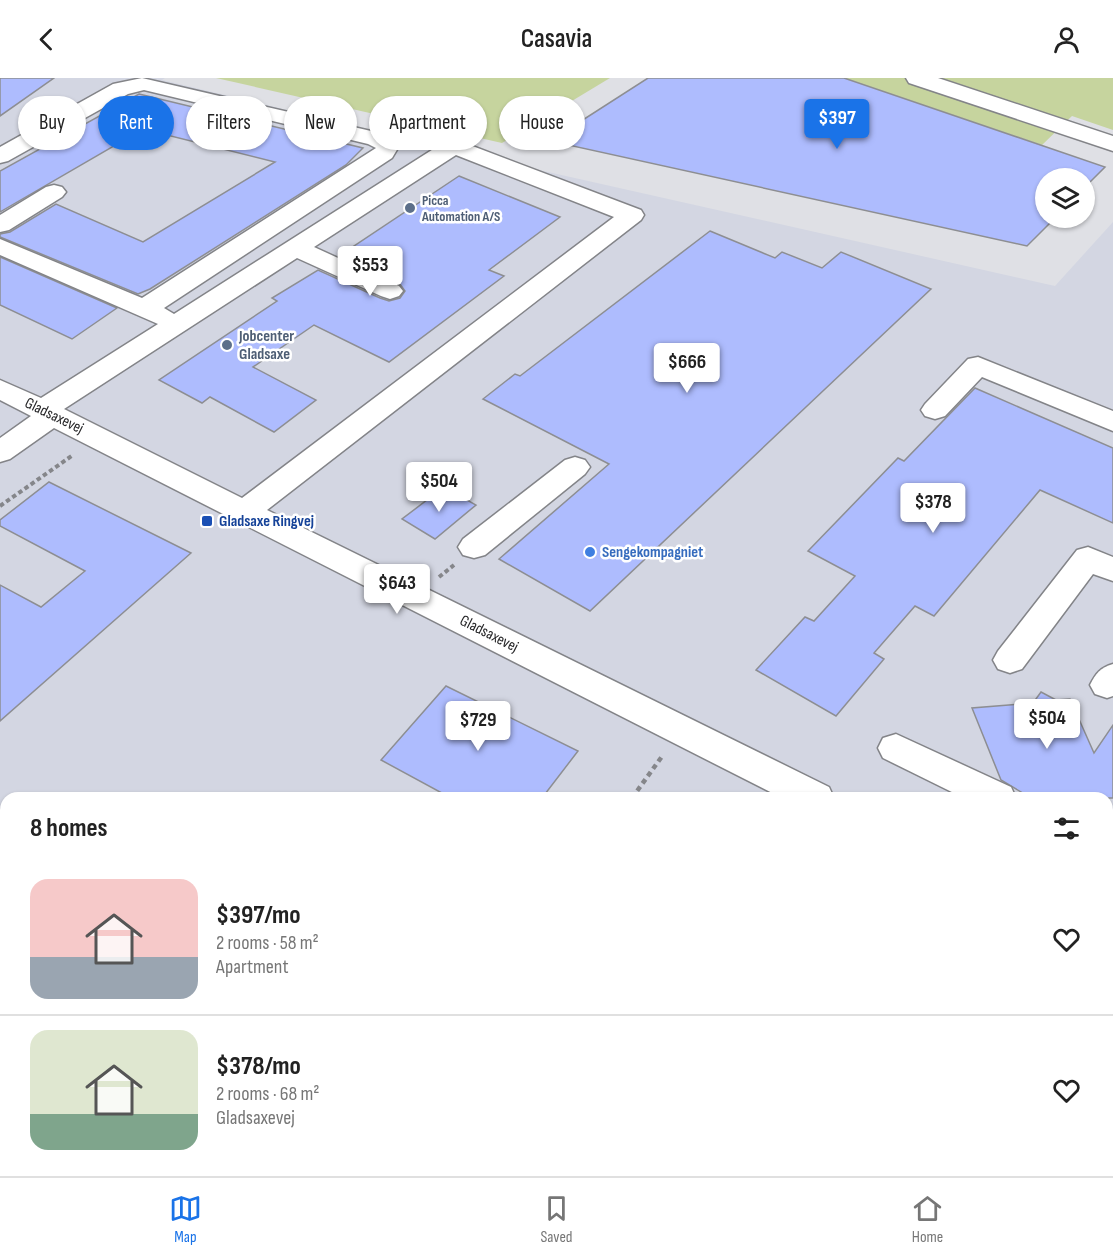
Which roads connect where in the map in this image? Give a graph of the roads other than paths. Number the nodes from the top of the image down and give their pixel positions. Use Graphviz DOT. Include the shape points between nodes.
graph roads {
  1 [pos="917,78"];
  2 [pos="1113,144"];
  3 [pos="0,156"];
  4 [pos="54,192"];
  5 [pos="0,225"];
  6 [pos="0,246"];
  7 [pos="296,248"];
  8 [pos="390,291"];
  9 [pos="144,309"];
  10 [pos="178,324"];
  11 [pos="0,389"];
  12 [pos="934,410"];
  13 [pos="48,412"];
  14 [pos="1113,422"];
  15 [pos="0,452"];
  16 [pos="575,467"];
  17 [pos="245,511"];
  18 [pos="474,547"];
  19 [pos="1113,570"];
  20 [pos="1010,660"];
  21 [pos="896,748"];
  22 [pos="804,792"];
  23 [pos="979,792"];
  1 -- 2 [label="street"];
  3 -- 9 [label="street" via="121,89 144,84 386,144 384,153"];
  4 -- 5 [label="street"];
  6 -- 9 [label="street"];
  7 -- 8 [label="street"];
  7 -- 10 [label="street"];
  7 -- 17 [label="street" via="454,146 632,215"];
  9 -- 10 [label="street"];
  10 -- 13 [label="street"];
  11 -- 13 [label="street, Gladsaxevej"];
  12 -- 14 [label="street" via="978,365"];
  13 -- 15 [label="street"];
  13 -- 17 [label="street, Gladsaxevej"];
  16 -- 18 [label="street"];
  17 -- 22 [label="street, Gladsaxevej"];
  19 -- 20 [label="street" via="1088,558"];
  21 -- 23 [label="street"];
}
